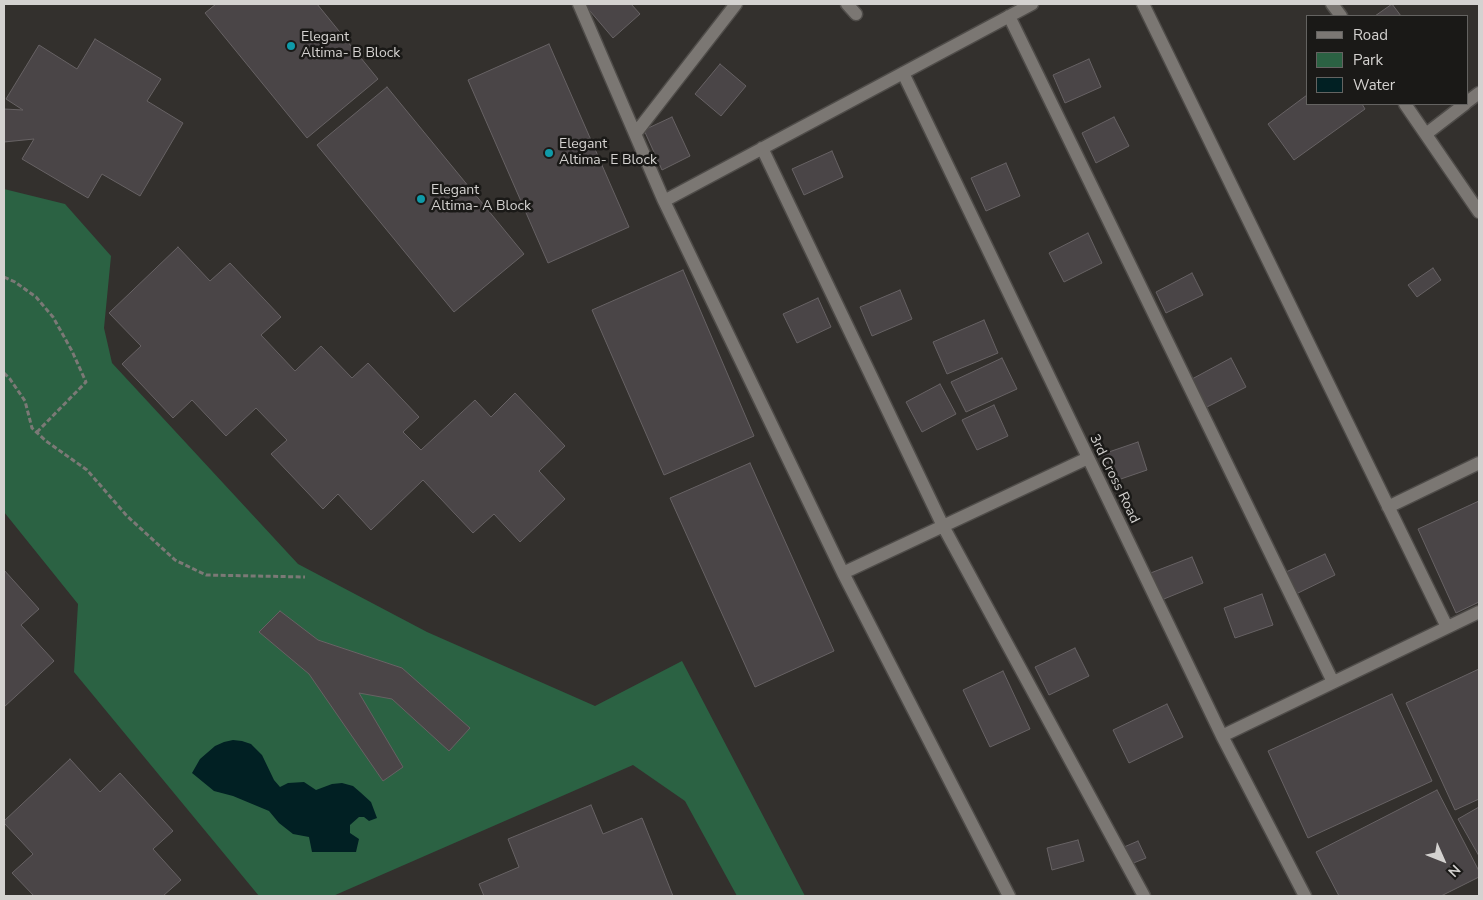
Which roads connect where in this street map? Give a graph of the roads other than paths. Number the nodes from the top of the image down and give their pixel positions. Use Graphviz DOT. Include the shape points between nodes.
graph roads {
  1 [pos="579,4"];
  2 [pos="736,4"];
  3 [pos="848,4"];
  4 [pos="1032,4"];
  5 [pos="1143,4"];
  6 [pos="1332,4"];
  7 [pos="856,14"];
  8 [pos="1340,15"];
  9 [pos="1009,16"];
  10 [pos="903,73"];
  11 [pos="1479,93"];
  12 [pos="1468,101"];
  13 [pos="1405,105"];
  14 [pos="1463,105"];
  15 [pos="635,134"];
  16 [pos="1426,134"];
  17 [pos="762,148"];
  18 [pos="664,201"];
  19 [pos="1479,212"];
  20 [pos="1088,458"];
  21 [pos="1479,463"];
  22 [pos="1388,507"];
  23 [pos="943,526"];
  24 [pos="843,573"];
  25 [pos="1479,612"];
  26 [pos="1447,627"];
  27 [pos="1333,682"];
  28 [pos="1222,736"];
  29 [pos="1009,896"];
  30 [pos="1144,896"];
  31 [pos="1305,896"];
  1 -- 15 [label="street"];
  2 -- 15 [label="street"];
  3 -- 7 [label="street"];
  4 -- 9 [label="street"];
  5 -- 22 [label="street"];
  6 -- 8 [label="street"];
  9 -- 10 [label="street"];
  9 -- 27 [label="street"];
  10 -- 17 [label="street"];
  10 -- 20 [label="street, 3rd Cross Road"];
  11 -- 12 [label="street"];
  13 -- 16 [label="street"];
  14 -- 16 [label="street"];
  15 -- 18 [label="street"];
  16 -- 19 [label="street"];
  17 -- 18 [label="street"];
  17 -- 23 [label="street"];
  18 -- 24 [label="street"];
  20 -- 23 [label="street"];
  20 -- 28 [label="street, 3rd Cross Road"];
  21 -- 22 [label="street"];
  22 -- 26 [label="street"];
  23 -- 24 [label="street"];
  23 -- 30 [label="street"];
  24 -- 29 [label="street"];
  25 -- 26 [label="street"];
  26 -- 27 [label="street"];
  27 -- 28 [label="street"];
  28 -- 31 [label="street, 3rd Cross Road"];
}
